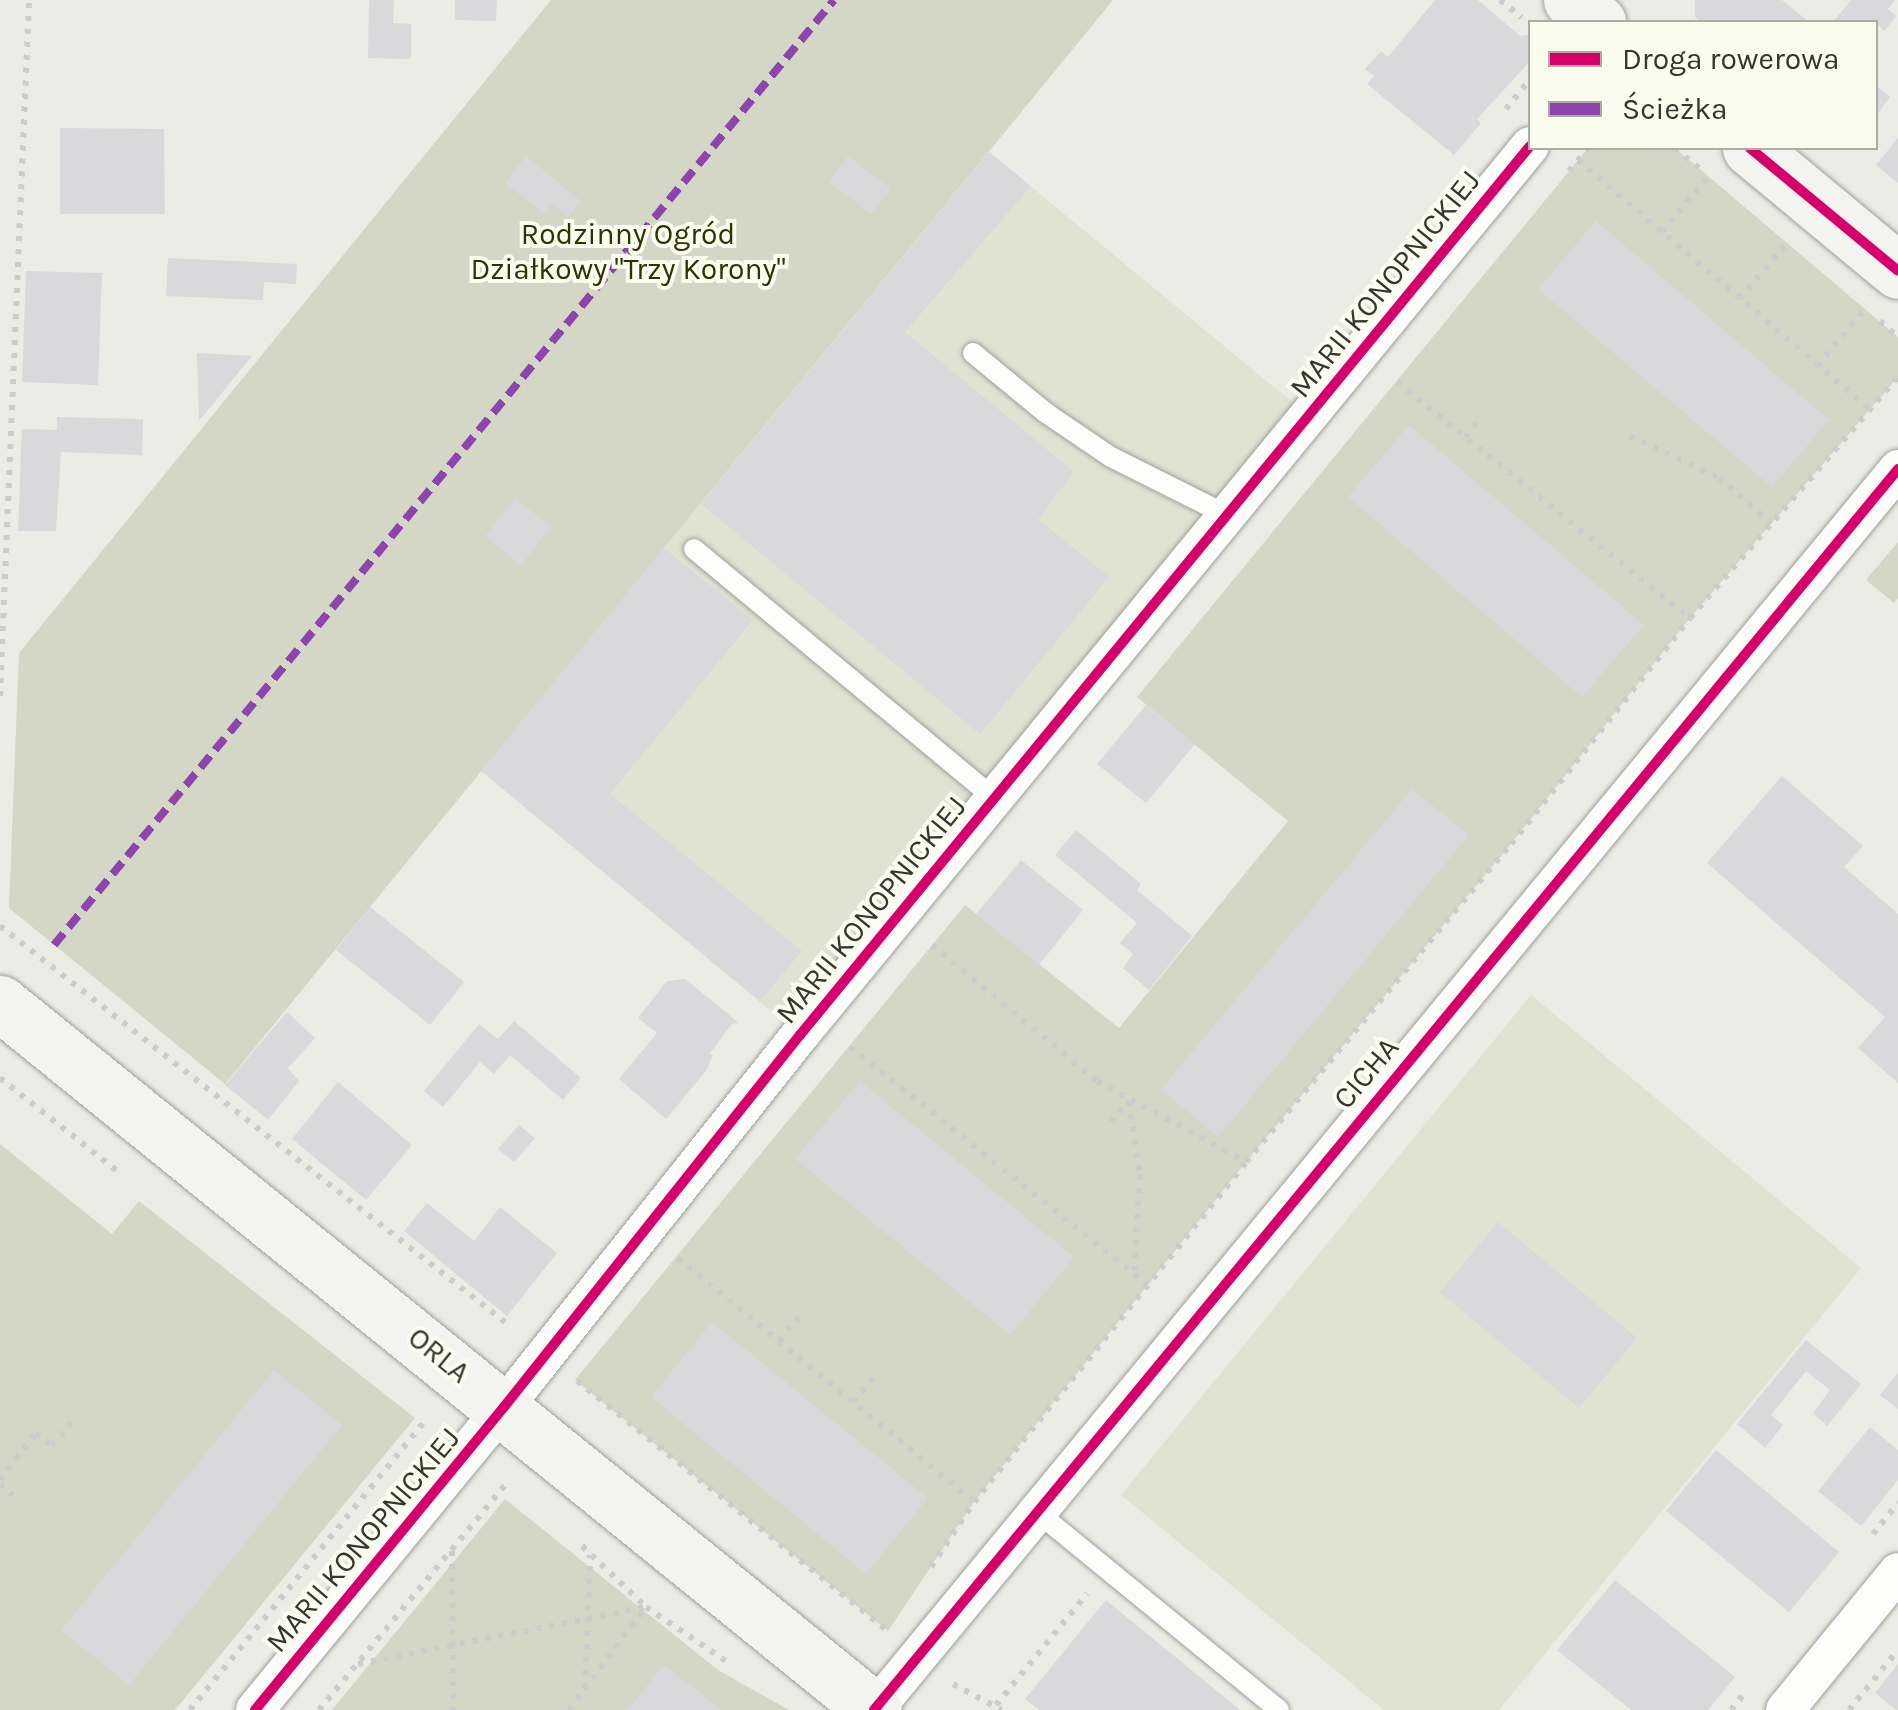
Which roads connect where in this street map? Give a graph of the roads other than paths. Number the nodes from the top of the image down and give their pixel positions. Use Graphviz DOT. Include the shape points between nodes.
graph roads {
  1 [pos="1571,0"];
  2 [pos="1619,0"];
  3 [pos="1596,20"];
  4 [pos="1601,20"];
  5 [pos="1528,148"];
  6 [pos="1730,162"];
  7 [pos="1882,290"];
  8 [pos="973,353"];
  9 [pos="1898,469"];
  10 [pos="1227,515"];
  11 [pos="694,549"];
  12 [pos="994,799"];
  13 [pos="0,1003"];
  14 [pos="504,1408"];
  15 [pos="1036,1512"];
  16 [pos="1898,1572"];
  17 [pos="255,1710"];
  18 [pos="874,1710"];
  19 [pos="1278,1710"];
  20 [pos="1785,1710"];
  1 -- 3 [label="street"];
  2 -- 4 [label="street"];
  5 -- 10 [label="street, MARII KONOPNICKIEJ"];
  6 -- 7 [label="street"];
  8 -- 10 [label="lane" via="1110,457"];
  9 -- 15 [label="street, CICHA"];
  10 -- 12 [label="street, MARII KONOPNICKIEJ"];
  11 -- 12 [label="lane"];
  12 -- 14 [label="street, MARII KONOPNICKIEJ"];
  13 -- 14 [label="street, ORLA"];
  14 -- 17 [label="street, MARII KONOPNICKIEJ"];
  14 -- 18 [label="street, ORLA"];
  15 -- 18 [label="street, CICHA"];
  15 -- 19 [label="lane"];
  16 -- 20 [label="street"];
}
